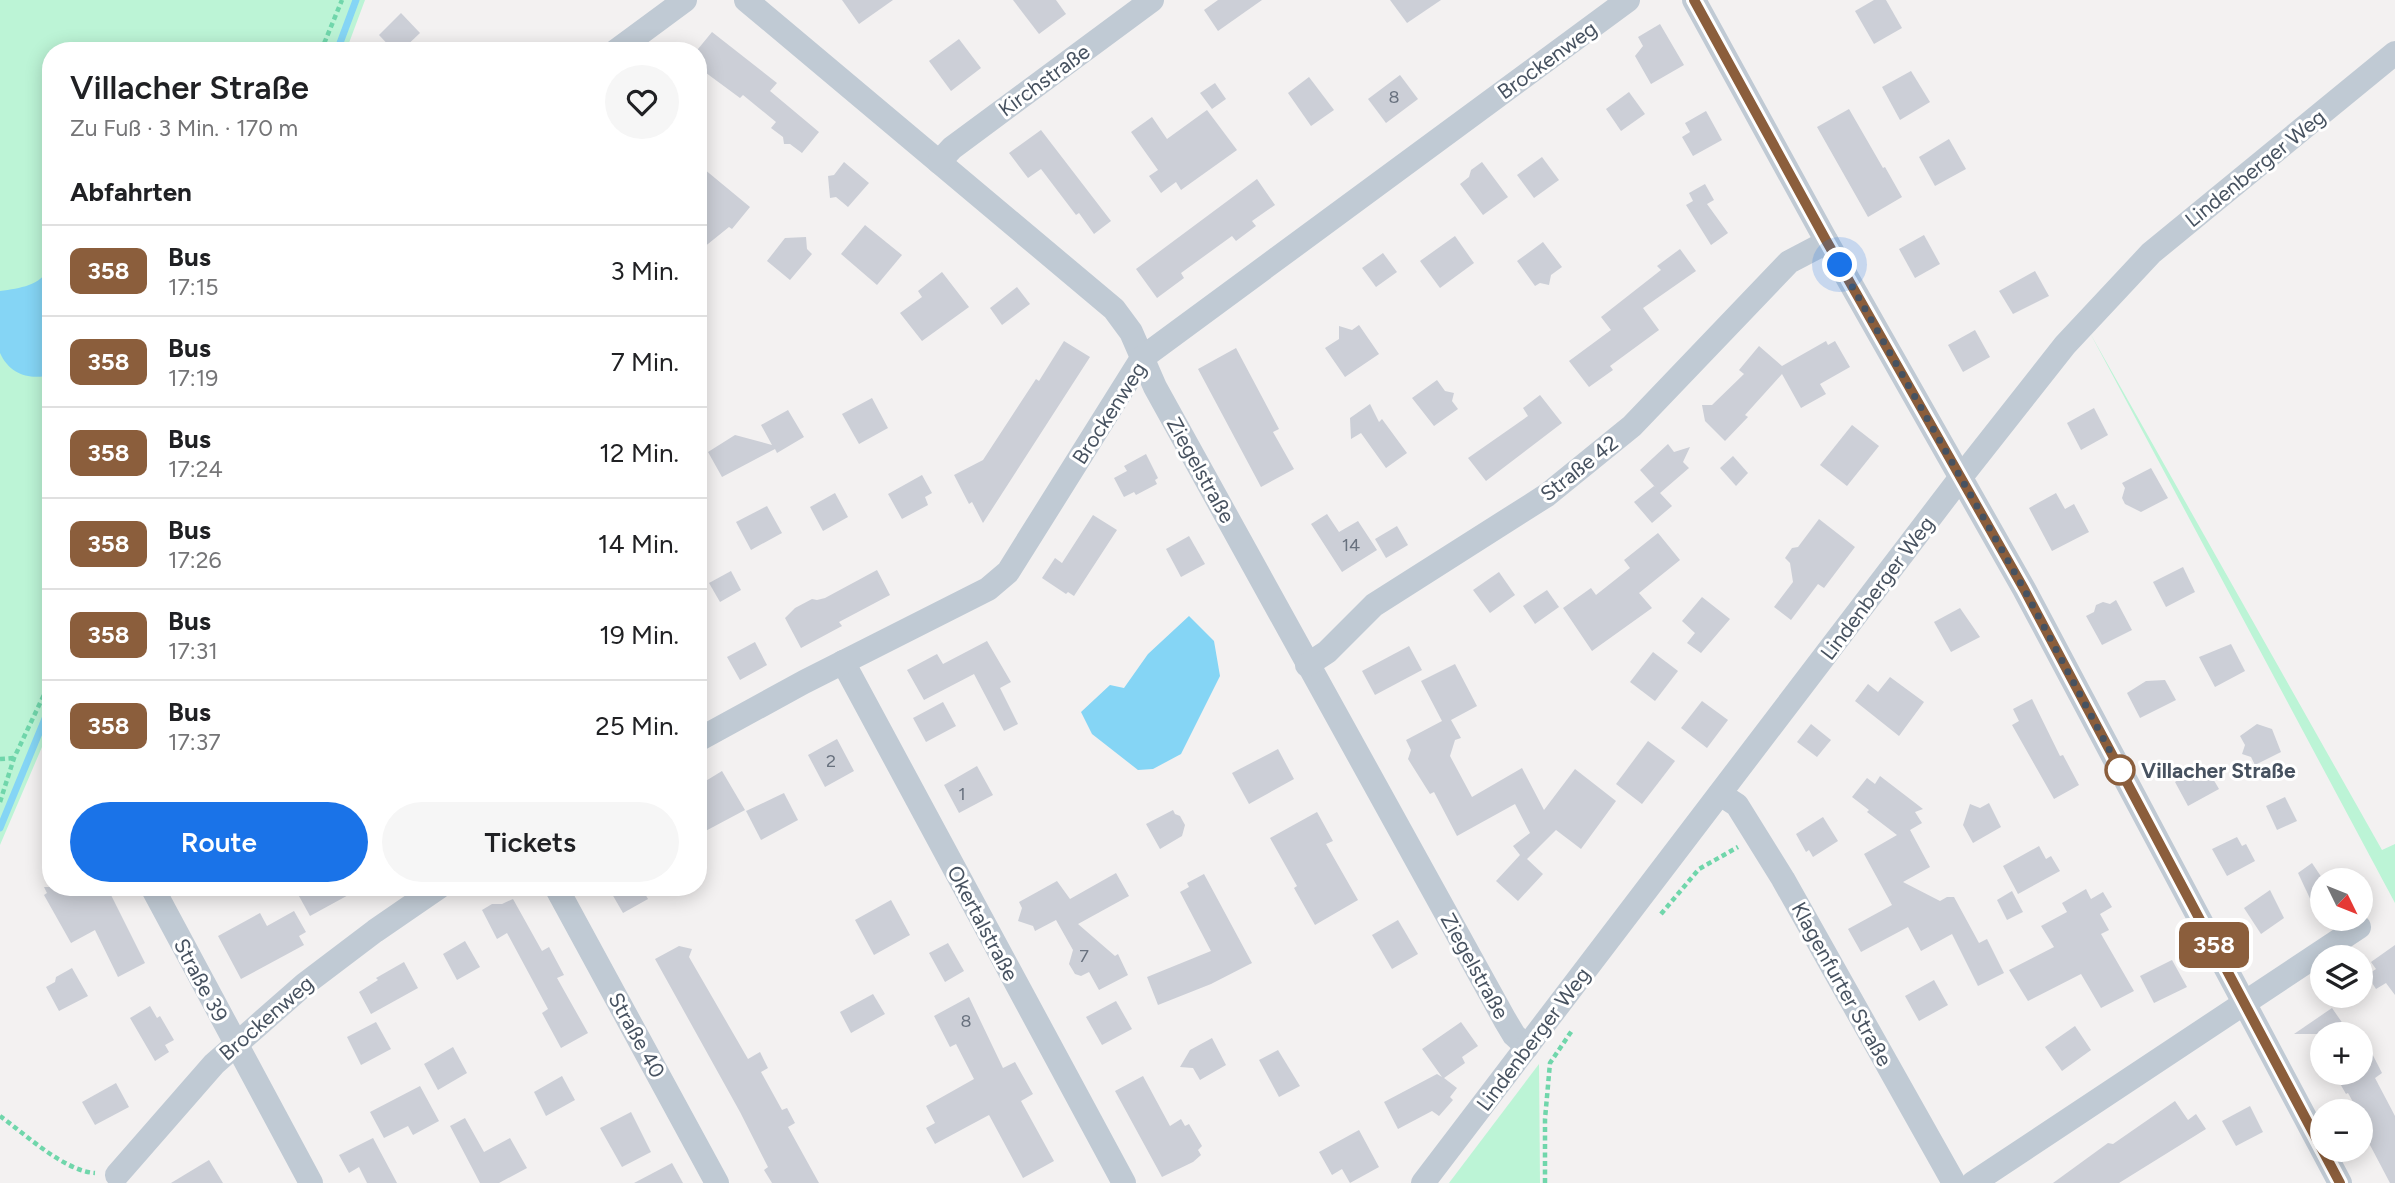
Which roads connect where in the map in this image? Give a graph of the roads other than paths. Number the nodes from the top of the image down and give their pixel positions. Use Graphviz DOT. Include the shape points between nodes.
graph roads {
  1 [pos="685,0"];
  2 [pos="746,0"];
  3 [pos="1152,0"];
  4 [pos="1628,0"];
  5 [pos="1694,0"];
  6 [pos="628,42"];
  7 [pos="2395,53"];
  8 [pos="939,162"];
  9 [pos="1827,242"];
  10 [pos="1142,358"];
  11 [pos="1961,477"];
  12 [pos="842,662"];
  13 [pos="1307,665"];
  14 [pos="707,735"];
  15 [pos="1720,794"];
  16 [pos="157,896"];
  17 [pos="426,896"];
  18 [pos="561,896"];
  19 [pos="2353,931"];
  20 [pos="2246,1004"];
  21 [pos="237,1046"];
  22 [pos="1527,1047"];
  23 [pos="117,1175"];
  24 [pos="311,1183"];
  25 [pos="717,1183"];
  26 [pos="1124,1183"];
  27 [pos="1423,1183"];
  28 [pos="1954,1183"];
  29 [pos="1973,1183"];
  30 [pos="2340,1183"];
  1 -- 6 [label="street"];
  2 -- 8 [label="street, Ziegelstraße"];
  3 -- 8 [label="street, Kirchstraße"];
  4 -- 10 [label="street, Brockenweg"];
  5 -- 9 [label="street"];
  7 -- 11 [label="street, Lindenberger Weg" via="2151,253 2065,345"];
  8 -- 10 [label="street, Ziegelstraße" via="1114,309"];
  9 -- 11 [label="street"];
  9 -- 13 [label="street, Straße 42" via="1789,262 1632,426 1547,495 1374,605 1327,652"];
  10 -- 12 [label="street, Brockenweg" via="1008,572 988,589"];
  10 -- 13 [label="street, Ziegelstraße"];
  11 -- 15 [label="street, Lindenberger Weg"];
  11 -- 20 [label="street"];
  12 -- 14 [label="street, Brockenweg"];
  12 -- 26 [label="street, Okertalstraße"];
  13 -- 22 [label="street, Ziegelstraße" via="1514,1035"];
  15 -- 22 [label="street, Lindenberger Weg"];
  15 -- 28 [label="street, Klagenfurter Straße" via="1737,805 1783,879"];
  16 -- 21 [label="street, Straße 39"];
  17 -- 21 [label="street, Brockenweg" via="305,984"];
  18 -- 25 [label="street, Straße 40"];
  19 -- 20 [label="street"];
  20 -- 29 [label="street"];
  20 -- 30 [label="street"];
  21 -- 23 [label="street, Brockenweg" via="214,1064"];
  21 -- 24 [label="street, Straße 39"];
  22 -- 27 [label="street, Lindenberger Weg"];
}
